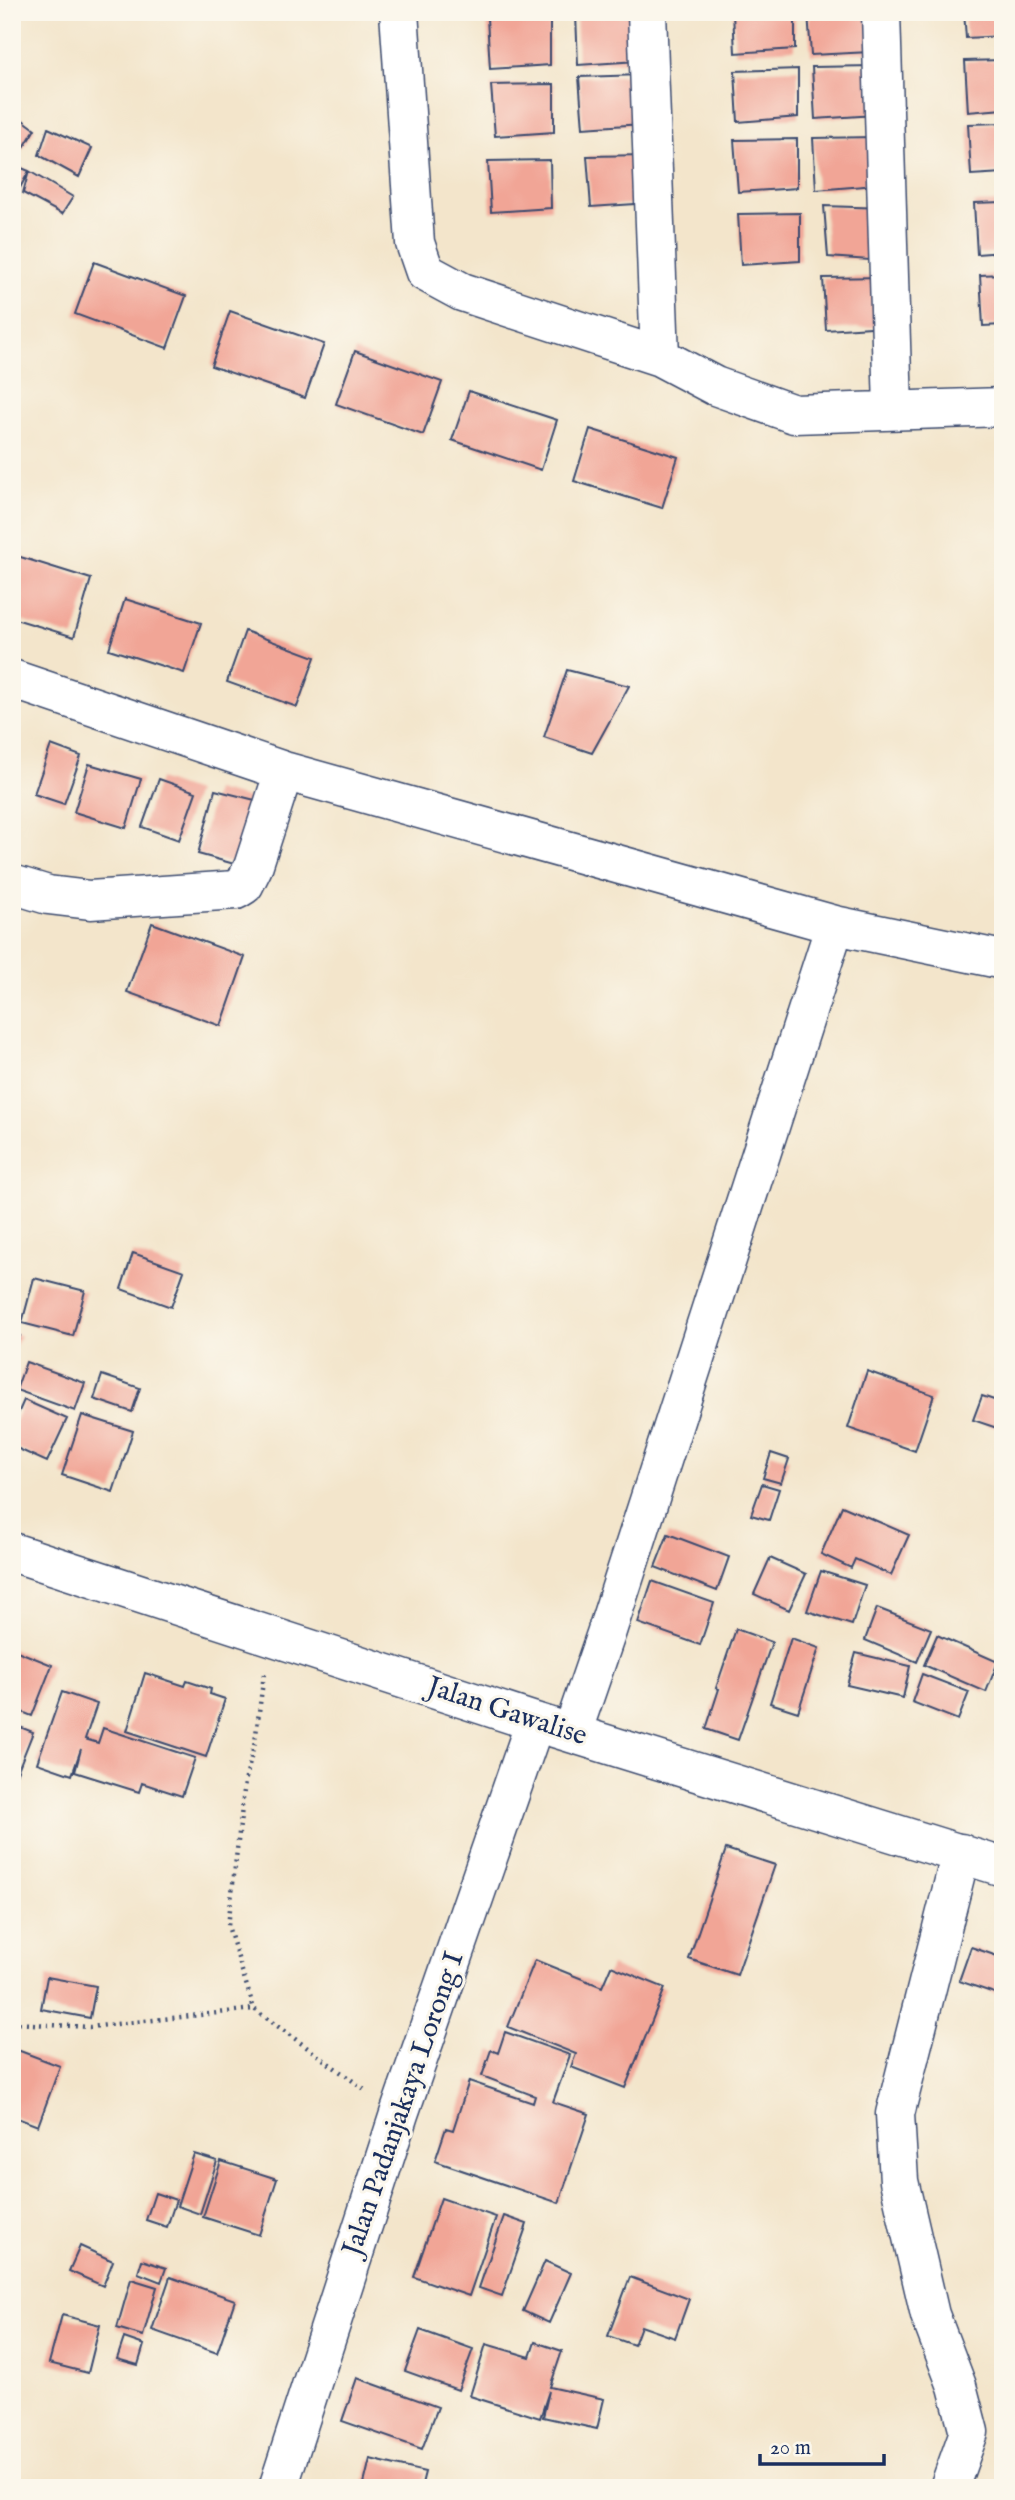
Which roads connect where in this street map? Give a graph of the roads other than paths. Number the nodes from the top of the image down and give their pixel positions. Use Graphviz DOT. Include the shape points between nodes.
graph roads {
  1 [pos="399,12"];
  2 [pos="648,12"];
  3 [pos="881,12"];
  4 [pos="660,357"];
  5 [pos="1003,407"];
  6 [pos="893,410"];
  7 [pos="12,679"];
  8 [pos="284,771"];
  9 [pos="12,884"];
  10 [pos="835,925"];
  11 [pos="1003,960"];
  12 [pos="12,1552"];
  13 [pos="535,1722"];
  14 [pos="572,1733"];
  15 [pos="961,1853"];
  16 [pos="1003,1867"];
  17 [pos="278,2488"];
  18 [pos="950,2488"];
  1 -- 4 [label="street" via="415,243 425,272 462,292"];
  2 -- 4 [label="street"];
  3 -- 6 [label="street"];
  4 -- 6 [label="street" via="715,386 793,414"];
  5 -- 6 [label="street"];
  7 -- 8 [label="street"];
  8 -- 9 [label="street" via="253,867 236,890 90,900 48,895"];
  8 -- 10 [label="street"];
  10 -- 11 [label="street"];
  10 -- 14 [label="street"];
  12 -- 13 [label="street, Jalan Gawalise"];
  13 -- 14 [label="street, Jalan Gawalise"];
  13 -- 17 [label="street, Jalan Padanjakaya Lorong I" via="399,2114"];
  14 -- 15 [label="street, Jalan Gawalise"];
  15 -- 16 [label="street, Jalan Gawalise"];
  15 -- 18 [label="street" via="895,2115 900,2180 930,2315 967,2418 969,2432"];
}
